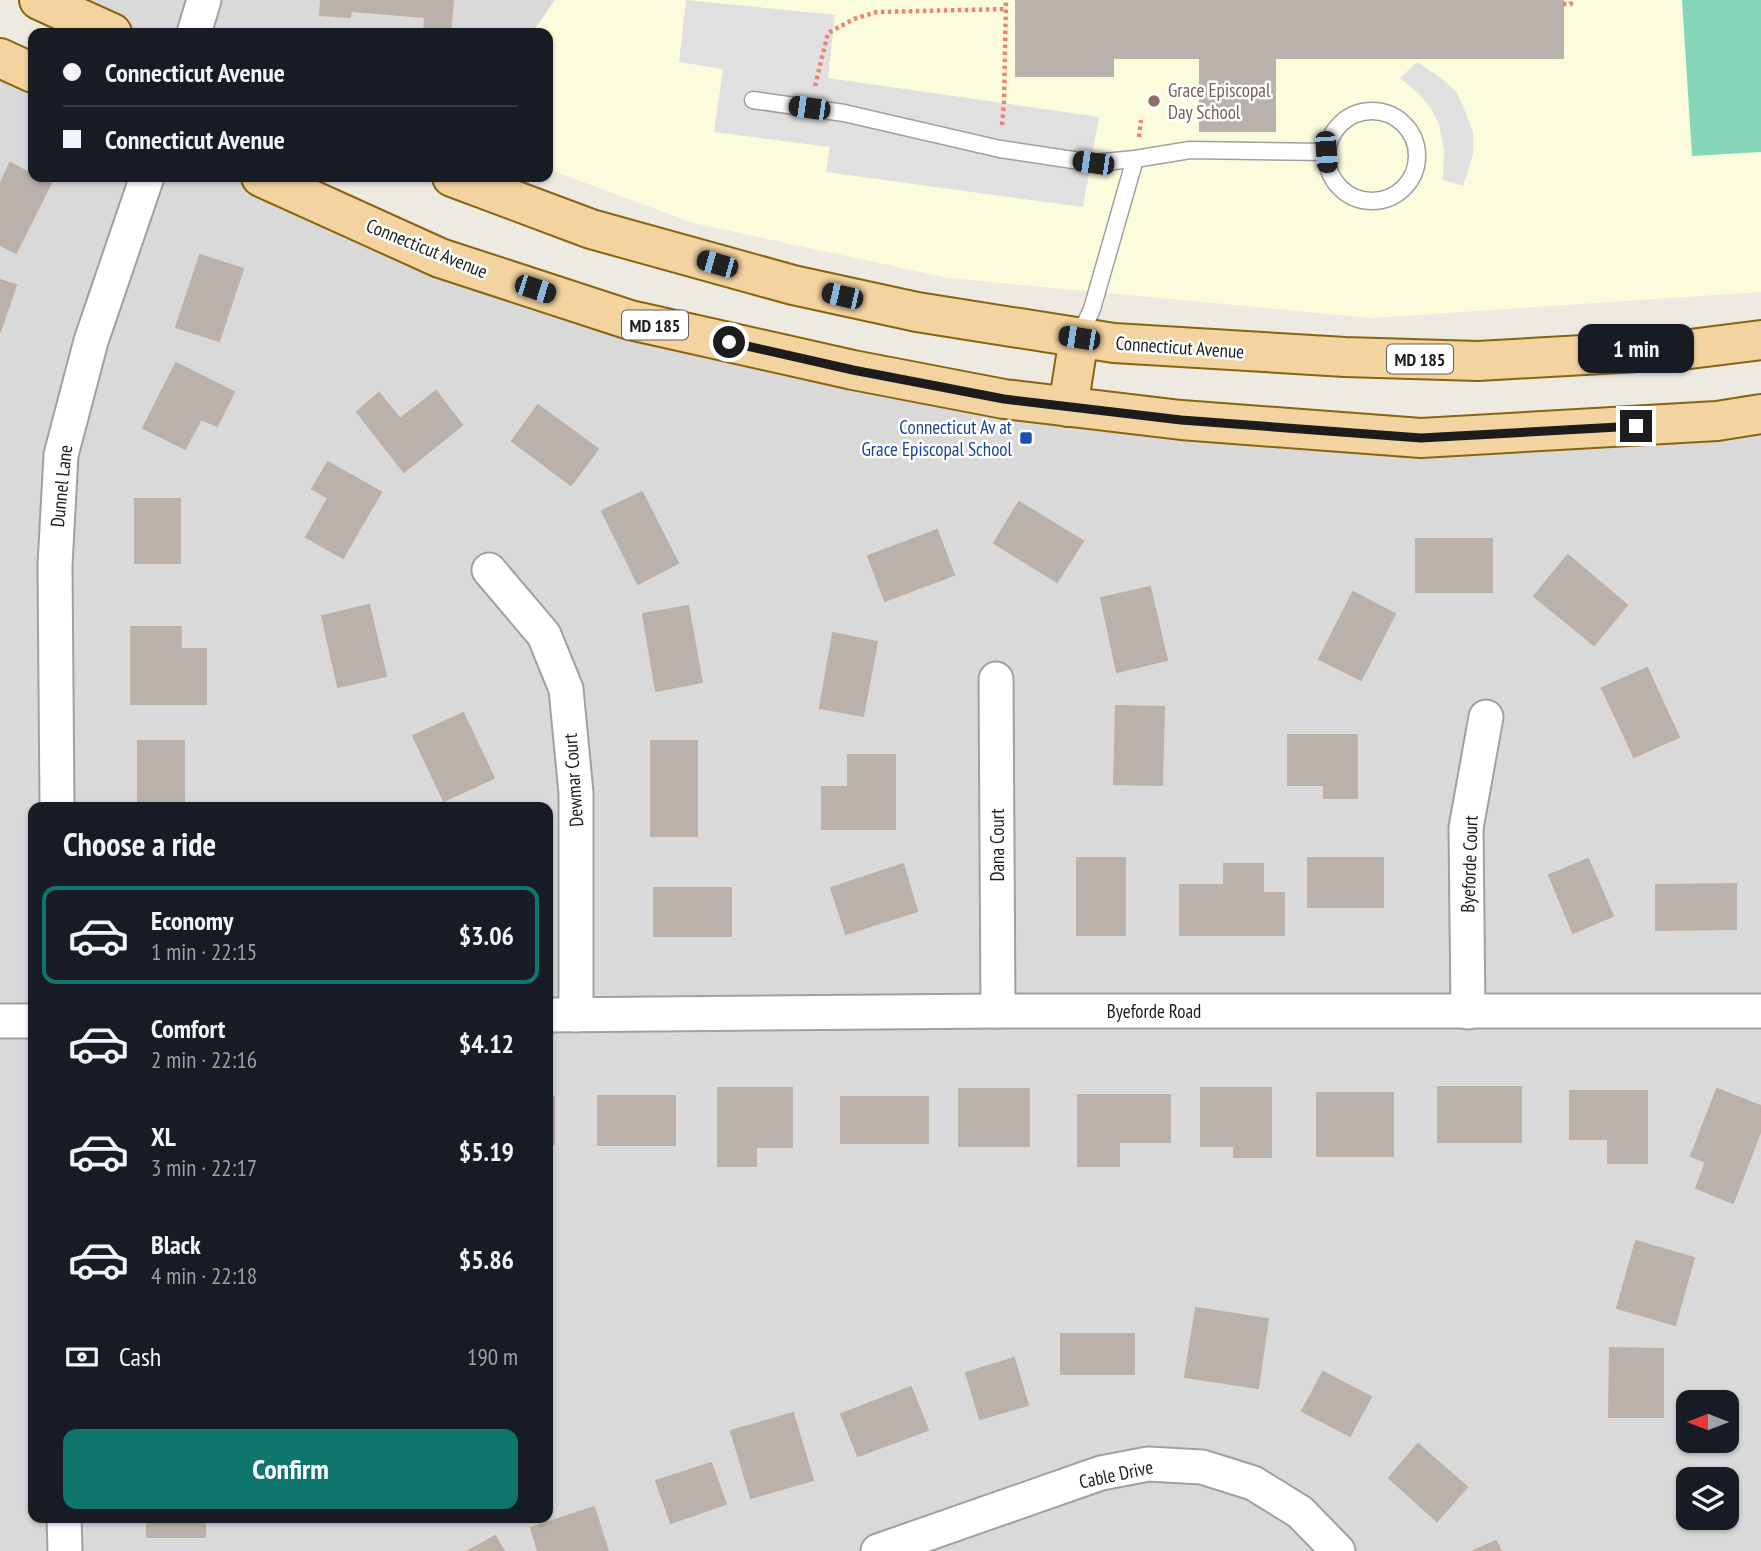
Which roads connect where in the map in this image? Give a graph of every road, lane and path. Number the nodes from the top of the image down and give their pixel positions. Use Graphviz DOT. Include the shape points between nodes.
graph roads {
  1 [pos="38,0"];
  2 [pos="204,0"];
  3 [pos="1006,0"];
  4 [pos="1571,0"];
  5 [pos="1563,4"];
  6 [pos="1006,9"];
  7 [pos="101,28"];
  8 [pos="196,28"];
  9 [pos="0,58"];
  10 [pos="28,71"];
  11 [pos="753,100"];
  12 [pos="809,108"];
  13 [pos="1002,124"];
  14 [pos="1326,152"];
  15 [pos="1135,159"];
  16 [pos="145,182"];
  17 [pos="272,182"];
  18 [pos="465,182"];
  19 [pos="1079,338"];
  20 [pos="1761,340"];
  21 [pos="1068,407"];
  22 [pos="1761,414"];
  23 [pos="489,570"];
  24 [pos="996,679"];
  25 [pos="1486,717"];
  26 [pos="57,802"];
  27 [pos="998,1011"];
  28 [pos="1468,1012"];
  29 [pos="1761,1012"];
  30 [pos="562,1015"];
  31 [pos="0,1021"];
  32 [pos="28,1021"];
  33 [pos="64,1523"];
  34 [pos="65,1551"];
  35 [pos="878,1551"];
  36 [pos="1338,1551"];
  1 -- 7 [label="main road"];
  2 -- 8 [label="street"];
  3 -- 6 [label="path"];
  4 -- 5 [label="path" via="1571,4"];
  6 -- 12 [label="path" via="877,12 854,19 828,33"];
  6 -- 13 [label="path"];
  9 -- 10 [label="main road"];
  11 -- 12 [label="lane"];
  12 -- 15 [label="lane" via="1000,149 1093,163"];
  14 -- 14 [label="lane" via="1327,167 1343,192 1371,202 1399,193 1416,169 1415,140 1408,128 1373,110 1346,118 1336,127"];
  14 -- 15 [label="lane" via="1190,150"];
  15 -- 19 [label="lane" via="1092,309"];
  16 -- 26 [label="street, Dunnel Lane" via="91,341 61,455 55,565"];
  17 -- 21 [label="main road, Connecticut Avenue / MD 185" via="440,258 630,320 853,370"];
  18 -- 19 [label="main road, Connecticut Avenue / MD 185" via="591,229 793,285 917,312"];
  19 -- 20 [label="main road, Connecticut Avenue / MD 185" via="1114,344 1478,361 1690,349"];
  19 -- 21 [label="main road"];
  21 -- 22 [label="main road, Connecticut Avenue / MD 185" via="1421,438 1717,421"];
  23 -- 30 [label="street, Dewmar Court" via="544,635 566,689 576,793"];
  24 -- 27 [label="street, Dana Court"];
  25 -- 28 [label="street, Byeforde Court" via="1466,828"];
  27 -- 28 [label="street, Byeforde Road"];
  27 -- 30 [label="street, Byeforde Road"];
  28 -- 29 [label="street, Byeforde Road"];
  31 -- 32 [label="street"];
  33 -- 34 [label="street"];
  35 -- 36 [label="street, Cable Drive" via="1101,1473 1148,1464 1202,1467 1254,1483 1300,1511"];
}
